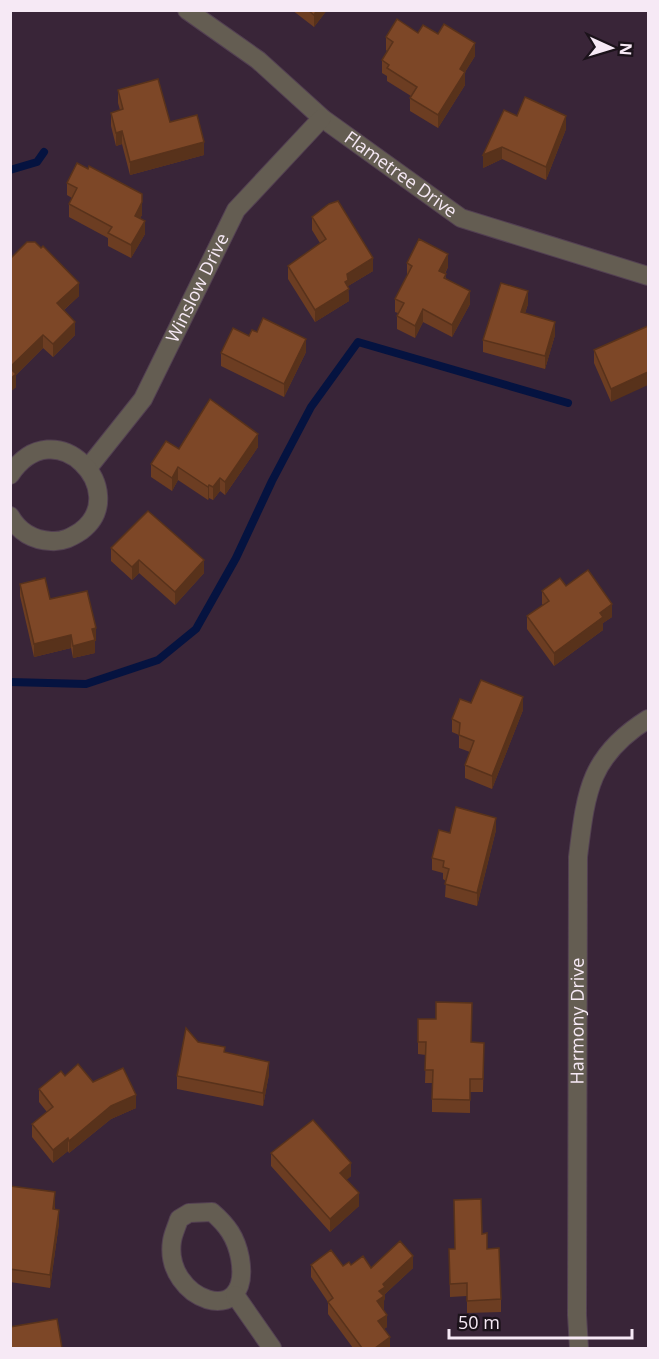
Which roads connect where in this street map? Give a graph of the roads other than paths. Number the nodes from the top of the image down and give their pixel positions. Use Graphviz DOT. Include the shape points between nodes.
graph roads {
  1 [pos="187,10"];
  2 [pos="322,118"];
  3 [pos="648,276"];
  4 [pos="88,468"];
  5 [pos="10,475"];
  6 [pos="10,516"];
  7 [pos="648,719"];
  8 [pos="235,1295"];
  9 [pos="272,1348"];
  10 [pos="579,1348"];
  1 -- 2 [label="street, Flametree Drive" via="258,60"];
  2 -- 3 [label="street, Flametree Drive" via="461,218"];
  2 -- 4 [label="street, Winslow Drive" via="236,210 143,399"];
  4 -- 5 [label="street" via="70,454 46,450 31,454"];
  4 -- 6 [label="street" via="96,483 94,514 85,528 72,537 56,542 40,540 26,534"];
  7 -- 10 [label="street, Harmony Drive" via="622,735 598,765 585,802 578,857"];
  8 -- 8 [label="street" via="242,1271 228,1225 212,1212 189,1213 179,1219 172,1241 174,1267 190,1291 204,1301 226,1301"];
  8 -- 9 [label="street"];
}
